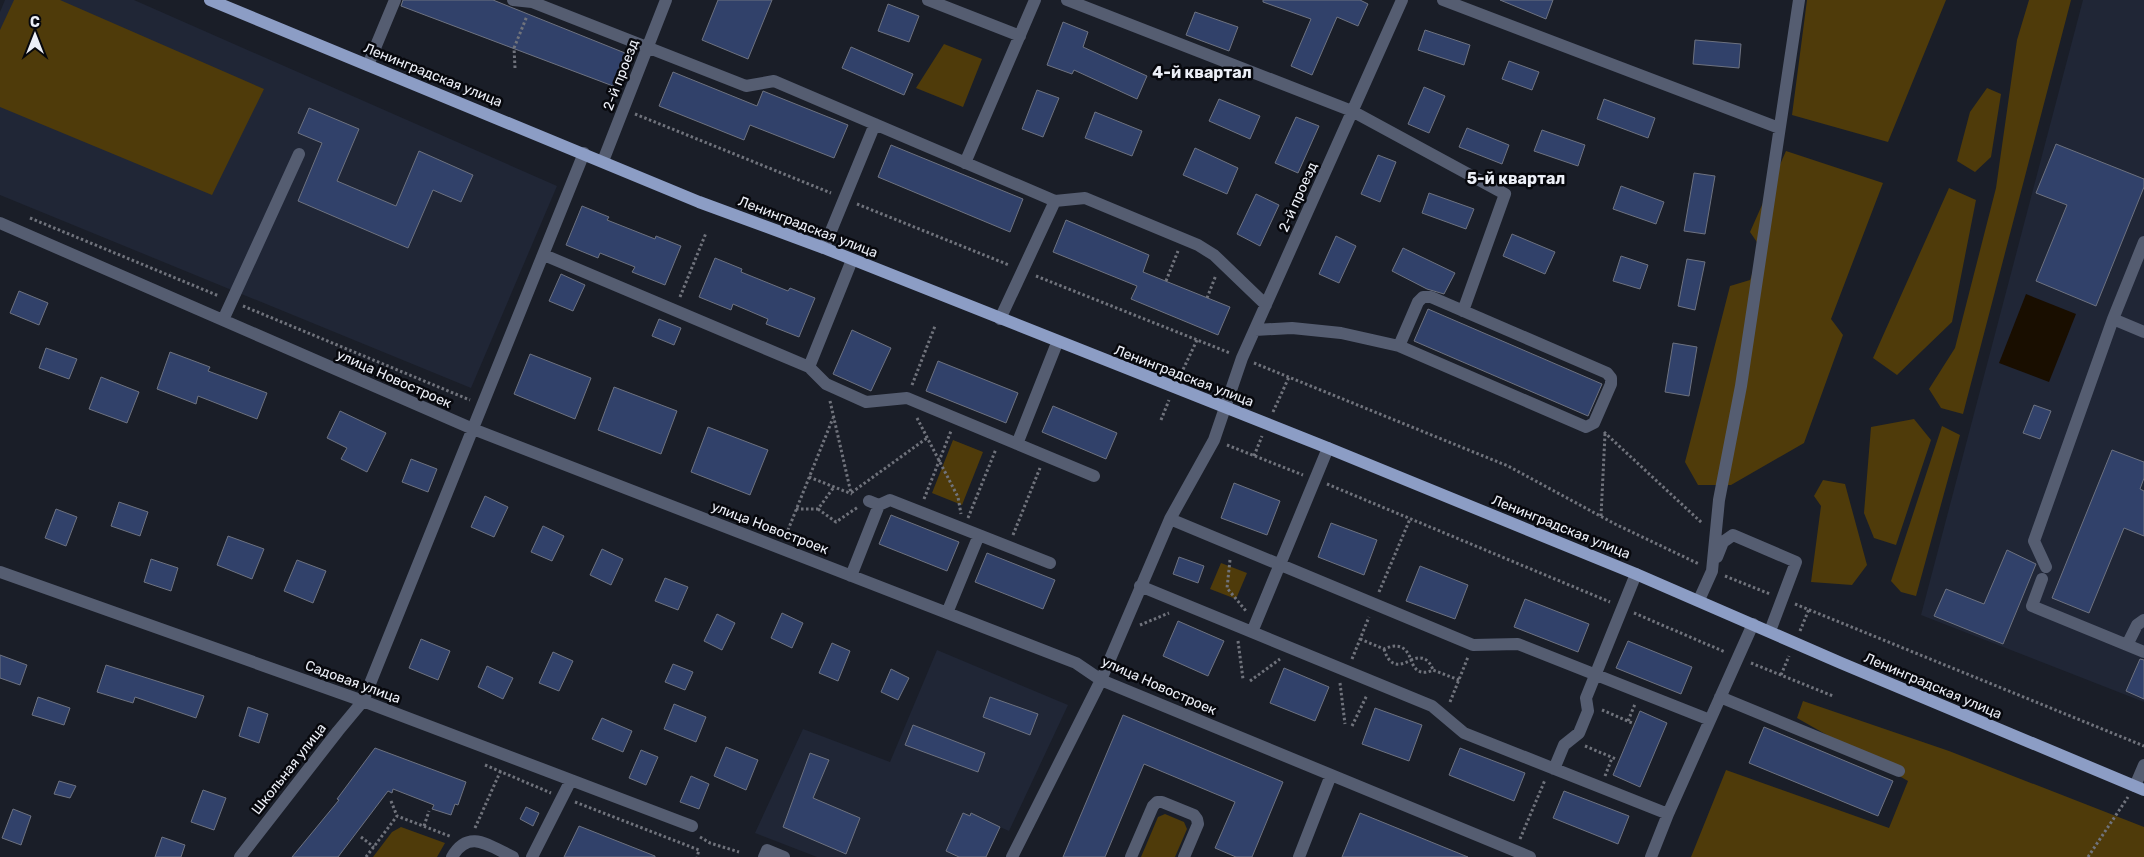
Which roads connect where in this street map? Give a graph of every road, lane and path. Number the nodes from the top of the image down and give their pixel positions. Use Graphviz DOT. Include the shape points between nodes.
graph roads {
  1 [pos="210,0"];
  2 [pos="395,0"];
  3 [pos="513,0"];
  4 [pos="666,0"];
  5 [pos="928,0"];
  6 [pos="1035,0"];
  7 [pos="1067,0"];
  8 [pos="1402,0"];
  9 [pos="1443,0"];
  10 [pos="1799,0"];
  11 [pos="532,2"];
  12 [pos="1020,36"];
  13 [pos="648,47"];
  14 [pos="368,65"];
  15 [pos="514,68"];
  16 [pos="1352,111"];
  17 [pos="632,113"];
  18 [pos="874,124"];
  19 [pos="1779,128"];
  20 [pos="584,153"];
  21 [pos="299,154"];
  22 [pos="603,161"];
  23 [pos="965,163"];
  24 [pos="844,199"];
  25 [pos="1055,201"];
  26 [pos="0,223"];
  27 [pos="706,233"];
  28 [pos="1183,239"];
  29 [pos="2144,242"];
  30 [pos="824,248"];
  31 [pos="544,255"];
  32 [pos="852,260"];
  33 [pos="1221,263"];
  34 [pos="1023,271"];
  35 [pos="1166,281"];
  36 [pos="1207,298"];
  37 [pos="1266,305"];
  38 [pos="674,310"];
  39 [pos="1463,311"];
  40 [pos="223,320"];
  41 [pos="1000,320"];
  42 [pos="2113,320"];
  43 [pos="935,326"];
  44 [pos="1255,330"];
  45 [pos="2144,332"];
  46 [pos="1196,340"];
  47 [pos="1058,343"];
  48 [pos="1399,346"];
  49 [pos="1242,358"];
  50 [pos="808,367"];
  51 [pos="1178,379"];
  52 [pos="826,384"];
  53 [pos="907,398"];
  54 [pos="1170,398"];
  55 [pos="1226,408"];
  56 [pos="1271,416"];
  57 [pos="834,417"];
  58 [pos="956,418"];
  59 [pos="1161,420"];
  60 [pos="1594,423"];
  61 [pos="473,430"];
  62 [pos="1605,433"];
  63 [pos="1264,434"];
  64 [pos="1001,437"];
  65 [pos="927,438"];
  66 [pos="1017,444"];
  67 [pos="1224,444"];
  68 [pos="1328,448"];
  69 [pos="1045,456"];
  70 [pos="1254,456"];
  71 [pos="939,460"];
  72 [pos="1094,476"];
  73 [pos="809,477"];
  74 [pos="1315,479"];
  75 [pos="834,487"];
  76 [pos="851,493"];
  77 [pos="874,503"];
  78 [pos="818,509"];
  79 [pos="796,510"];
  80 [pos="919,511"];
  81 [pos="1601,516"];
  82 [pos="1170,519"];
  83 [pos="1410,519"];
  84 [pos="964,529"];
  85 [pos="978,535"];
  86 [pos="1715,535"];
  87 [pos="1231,544"];
  88 [pos="1008,547"];
  89 [pos="780,548"];
  90 [pos="1050,563"];
  91 [pos="1280,565"];
  92 [pos="1712,571"];
  93 [pos="0,572"];
  94 [pos="1636,574"];
  95 [pos="851,576"];
  96 [pos="1140,586"];
  97 [pos="1699,600"];
  98 [pos="1375,604"];
  99 [pos="1189,606"];
  100 [pos="1622,607"];
  101 [pos="1809,609"];
  102 [pos="947,613"];
  103 [pos="2144,620"];
  104 [pos="1753,624"];
  105 [pos="1236,626"];
  106 [pos="1134,627"];
  107 [pos="1254,628"];
  108 [pos="1770,631"];
  109 [pos="1800,632"];
  110 [pos="1360,639"];
  111 [pos="1473,644"];
  112 [pos="2127,644"];
  113 [pos="1294,649"];
  114 [pos="1384,650"];
  115 [pos="2144,652"];
  116 [pos="1791,653"];
  117 [pos="1739,658"];
  118 [pos="1411,660"];
  119 [pos="1342,669"];
  120 [pos="1433,670"];
  121 [pos="1595,674"];
  122 [pos="1781,676"];
  123 [pos="1243,679"];
  124 [pos="1101,680"];
  125 [pos="1458,680"];
  126 [pos="1250,681"];
  127 [pos="1374,682"];
  128 [pos="1720,696"];
  129 [pos="1833,696"];
  130 [pos="363,701"];
  131 [pos="1587,704"];
  132 [pos="1444,716"];
  133 [pos="1710,720"];
  134 [pos="1632,722"];
  135 [pos="1345,724"];
  136 [pos="1352,726"];
  137 [pos="1570,740"];
  138 [pos="508,756"];
  139 [pos="1616,760"];
  140 [pos="483,764"];
  141 [pos="2144,765"];
  142 [pos="1552,768"];
  143 [pos="1899,771"];
  144 [pos="501,772"];
  145 [pos="1331,775"];
  146 [pos="571,780"];
  147 [pos="2139,788"];
  148 [pos="562,797"];
  149 [pos="391,801"];
  150 [pos="549,802"];
  151 [pos="428,811"];
  152 [pos="1668,814"];
  153 [pos="397,816"];
  154 [pos="424,826"];
  155 [pos="692,826"];
  156 [pos="473,831"];
  157 [pos="361,837"];
  158 [pos="456,838"];
  159 [pos="374,847"];
  160 [pos="1516,851"];
  161 [pos="739,852"];
  162 [pos="766,854"];
  163 [pos="240,857"];
  164 [pos="366,857"];
  165 [pos="452,857"];
  166 [pos="513,857"];
  167 [pos="532,857"];
  168 [pos="697,857"];
  169 [pos="784,857"];
  170 [pos="1012,857"];
  171 [pos="1132,857"];
  172 [pos="1184,857"];
  173 [pos="1298,857"];
  174 [pos="1530,857"];
  175 [pos="1651,857"];
  176 [pos="2088,857"];
  1 -- 14 [label="main road, Ленинградская улица"];
  2 -- 14 [label="street"];
  3 -- 11 [label="street"];
  4 -- 13 [label="street, 2-й проезд"];
  5 -- 12 [label="street"];
  6 -- 12 [label="street"];
  7 -- 16 [label="street"];
  8 -- 16 [label="street, 2-й проезд"];
  9 -- 19 [label="street"];
  10 -- 19 [label="street"];
  11 -- 13 [label="street"];
  11 -- 15 [label="path" via="514,48"];
  12 -- 23 [label="street"];
  13 -- 18 [label="street" via="746,86 774,81"];
  13 -- 22 [label="street, 2-й проезд"];
  14 -- 20 [label="main road, Ленинградская улица"];
  16 -- 37 [label="street, 2-й проезд"];
  16 -- 39 [label="street" via="1505,194"];
  17 -- 24 [label="path"];
  18 -- 23 [label="street"];
  18 -- 24 [label="street"];
  19 -- 86 [label="street"];
  20 -- 22 [label="main road, Ленинградская улица"];
  20 -- 31 [label="street, Школьная улица"];
  21 -- 40 [label="street"];
  22 -- 30 [label="main road, Ленинградская улица" via="699,202"];
  23 -- 25 [label="street"];
  24 -- 30 [label="street"];
  24 -- 34 [label="path"];
  25 -- 28 [label="street" via="1085,198"];
  25 -- 34 [label="street"];
  26 -- 40 [label="street, улица Новостроек"];
  27 -- 38 [label="path"];
  28 -- 33 [label="street" via="1198,245"];
  28 -- 35 [label="path"];
  29 -- 42 [label="street"];
  30 -- 32 [label="main road, Ленинградская улица"];
  31 -- 38 [label="street"];
  31 -- 61 [label="street, Школьная улица"];
  32 -- 41 [label="main road, Ленинградская улица"];
  32 -- 50 [label="street"];
  33 -- 36 [label="path"];
  33 -- 37 [label="street"];
  34 -- 41 [label="street"];
  34 -- 46 [label="path"];
  37 -- 44 [label="street, 2-й проезд"];
  38 -- 50 [label="street"];
  39 -- 48 [label="street" via="1431,297 1423,297"];
  39 -- 60 [label="street" via="1606,373 1611,384"];
  40 -- 61 [label="street, улица Новостроек"];
  41 -- 47 [label="main road, Ленинградская улица"];
  42 -- 45 [label="street"];
  42 -- 112 [label="street" via="2034,541 2044,573 2032,606"];
  43 -- 53 [label="path"];
  44 -- 48 [label="street" via="1302,329 1341,333"];
  44 -- 49 [label="street, 2-й проезд"];
  46 -- 49 [label="path"];
  46 -- 51 [label="path"];
  47 -- 55 [label="main road, Ленинградская улица"];
  47 -- 66 [label="street"];
  48 -- 60 [label="street" via="1586,427"];
  49 -- 55 [label="street, 2-й проезд"];
  49 -- 56 [label="path" via="1289,377"];
  50 -- 52 [label="street"];
  52 -- 53 [label="street" via="866,402"];
  52 -- 57 [label="path"];
  53 -- 58 [label="street"];
  53 -- 65 [label="path"];
  54 -- 59 [label="path"];
  55 -- 68 [label="main road, Ленинградская улица"];
  55 -- 82 [label="street, 2-й проезд" via="1214,440"];
  57 -- 73 [label="path"];
  57 -- 76 [label="path"];
  58 -- 64 [label="street"];
  58 -- 71 [label="path"];
  60 -- 62 [label="path"];
  61 -- 89 [label="street, улица Новостроек"];
  61 -- 130 [label="street, Школьная улица"];
  62 -- 81 [label="path"];
  62 -- 86 [label="path"];
  63 -- 70 [label="path"];
  64 -- 66 [label="street"];
  64 -- 84 [label="path"];
  65 -- 71 [label="path"];
  65 -- 76 [label="path"];
  66 -- 69 [label="street"];
  67 -- 70 [label="path"];
  68 -- 74 [label="street"];
  68 -- 94 [label="main road, Ленинградская улица"];
  69 -- 72 [label="street"];
  69 -- 88 [label="path"];
  70 -- 74 [label="path"];
  71 -- 80 [label="path"];
  71 -- 84 [label="path" via="958,497"];
  73 -- 75 [label="path"];
  73 -- 79 [label="path"];
  74 -- 83 [label="path"];
  74 -- 91 [label="street"];
  75 -- 76 [label="path"];
  75 -- 78 [label="path"];
  76 -- 77 [label="path"];
  77 -- 78 [label="path" via="836,522"];
  77 -- 80 [label="street" via="890,500"];
  77 -- 95 [label="street"];
  78 -- 79 [label="path"];
  79 -- 89 [label="path"];
  80 -- 84 [label="street"];
  82 -- 87 [label="street"];
  82 -- 96 [label="street, 2-й проезд"];
  83 -- 98 [label="path"];
  83 -- 100 [label="path"];
  84 -- 85 [label="street"];
  85 -- 88 [label="street"];
  85 -- 102 [label="street"];
  86 -- 92 [label="street"];
  87 -- 91 [label="street"];
  87 -- 107 [label="path" via="1227,588"];
  88 -- 90 [label="street"];
  89 -- 95 [label="street, улица Новостроек"];
  91 -- 98 [label="street"];
  91 -- 107 [label="street"];
  92 -- 97 [label="street"];
  92 -- 108 [label="street" via="1724,542 1733,535 1796,562"];
  93 -- 130 [label="street, Садовая улица"];
  94 -- 97 [label="main road, Ленинградская улица"];
  94 -- 100 [label="street"];
  95 -- 102 [label="street, улица Новостроек"];
  96 -- 99 [label="street"];
  96 -- 124 [label="street, 2-й проезд"];
  97 -- 104 [label="main road, Ленинградская улица"];
  98 -- 110 [label="path"];
  98 -- 111 [label="street"];
  99 -- 105 [label="street"];
  99 -- 106 [label="path"];
  100 -- 117 [label="path"];
  100 -- 121 [label="street"];
  101 -- 109 [label="path"];
  102 -- 124 [label="street, улица Новостроек" via="1076,663"];
  103 -- 112 [label="street" via="2137,625"];
  104 -- 108 [label="main road, Ленинградская улица"];
  104 -- 117 [label="street"];
  105 -- 107 [label="street"];
  105 -- 123 [label="path"];
  107 -- 113 [label="street"];
  108 -- 147 [label="main road, Ленинградская улица"];
  110 -- 114 [label="path"];
  110 -- 119 [label="path"];
  111 -- 121 [label="street" via="1518,644"];
  111 -- 125 [label="path"];
  112 -- 115 [label="street"];
  113 -- 119 [label="street"];
  113 -- 126 [label="path"];
  114 -- 118 [label="path" via="1392,646 1401,647"];
  114 -- 118 [label="path" via="1394,664 1403,665"];
  116 -- 122 [label="path"];
  117 -- 122 [label="path"];
  117 -- 128 [label="street"];
  118 -- 120 [label="path" via="1419,672"];
  118 -- 120 [label="path" via="1425,658"];
  119 -- 127 [label="street"];
  119 -- 135 [label="path"];
  120 -- 125 [label="path"];
  121 -- 131 [label="street" via="1586,698"];
  121 -- 133 [label="street"];
  122 -- 129 [label="path"];
  124 -- 145 [label="street, улица Новостроек"];
  124 -- 170 [label="street, 2-й проезд"];
  125 -- 132 [label="path"];
  127 -- 132 [label="street" via="1432,706"];
  127 -- 136 [label="path"];
  128 -- 133 [label="street"];
  128 -- 143 [label="street"];
  130 -- 138 [label="street, Садовая улица"];
  130 -- 163 [label="street, Школьная улица"];
  131 -- 134 [label="path"];
  131 -- 137 [label="street" via="1588,711 1579,733"];
  132 -- 142 [label="street" via="1464,734"];
  133 -- 152 [label="street"];
  137 -- 139 [label="path"];
  137 -- 142 [label="street"];
  138 -- 144 [label="path"];
  138 -- 146 [label="street, Садовая улица"];
  140 -- 144 [label="path"];
  141 -- 147 [label="street"];
  142 -- 152 [label="street"];
  142 -- 160 [label="path"];
  144 -- 150 [label="path" via="554,794"];
  144 -- 156 [label="path"];
  145 -- 160 [label="street, улица Новостроек"];
  145 -- 173 [label="street"];
  146 -- 148 [label="street"];
  146 -- 155 [label="street, Садовая улица"];
  147 -- 176 [label="path"];
  148 -- 167 [label="street"];
  148 -- 168 [label="path" via="699,850"];
  149 -- 153 [label="path"];
  151 -- 154 [label="path"];
  152 -- 175 [label="street"];
  153 -- 154 [label="path"];
  153 -- 159 [label="path"];
  154 -- 158 [label="path"];
  155 -- 161 [label="path" via="710,843"];
  157 -- 159 [label="path"];
  159 -- 164 [label="path"];
  160 -- 174 [label="street, улица Новостроек"];
  162 -- 169 [label="street"];
  165 -- 166 [label="street" via="459,845 480,841"];
  171 -- 172 [label="street" via="1153,806 1162,802 1197,819 1198,824"];
}
